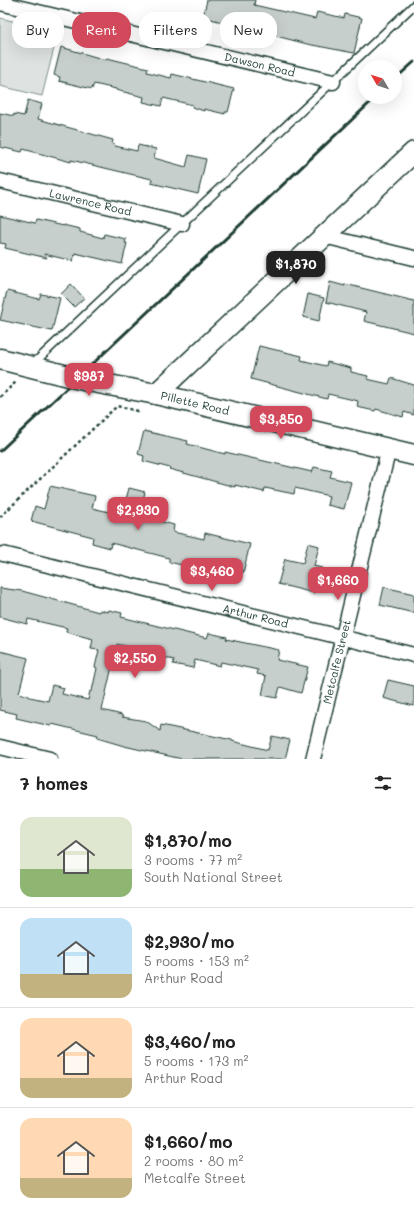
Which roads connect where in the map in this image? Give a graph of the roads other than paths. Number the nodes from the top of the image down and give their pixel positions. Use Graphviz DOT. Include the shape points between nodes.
graph roads {
  1 [pos="0,3"];
  2 [pos="414,5"];
  3 [pos="333,82"];
  4 [pos="414,152"];
  5 [pos="0,181"];
  6 [pos="182,224"];
  7 [pos="324,236"];
  8 [pos="414,258"];
  9 [pos="0,359"];
  10 [pos="25,373"];
  11 [pos="156,394"];
  12 [pos="389,448"];
  13 [pos="414,455"];
  14 [pos="3,554"];
  15 [pos="342,638"];
  16 [pos="414,655"];
  17 [pos="0,747"];
  18 [pos="50,759"];
  19 [pos="313,759"];
  1 -- 3 [label="street, Dawson Road"];
  2 -- 3 [label="lane"];
  3 -- 6 [label="lane"];
  4 -- 7 [label="street"];
  5 -- 6 [label="street, Lawrence Road"];
  6 -- 10 [label="lane"];
  7 -- 8 [label="street"];
  7 -- 11 [label="street"];
  9 -- 10 [label="street, Pillette Road"];
  10 -- 11 [label="street, Pillette Road" via="88,380"];
  11 -- 12 [label="street, Pillette Road"];
  12 -- 13 [label="street, Pillette Road"];
  12 -- 15 [label="street, Metcalfe Street"];
  14 -- 15 [label="street, Arthur Road"];
  15 -- 16 [label="street, Arthur Road"];
  15 -- 19 [label="street, Metcalfe Street"];
  17 -- 18 [label="street"];
}
